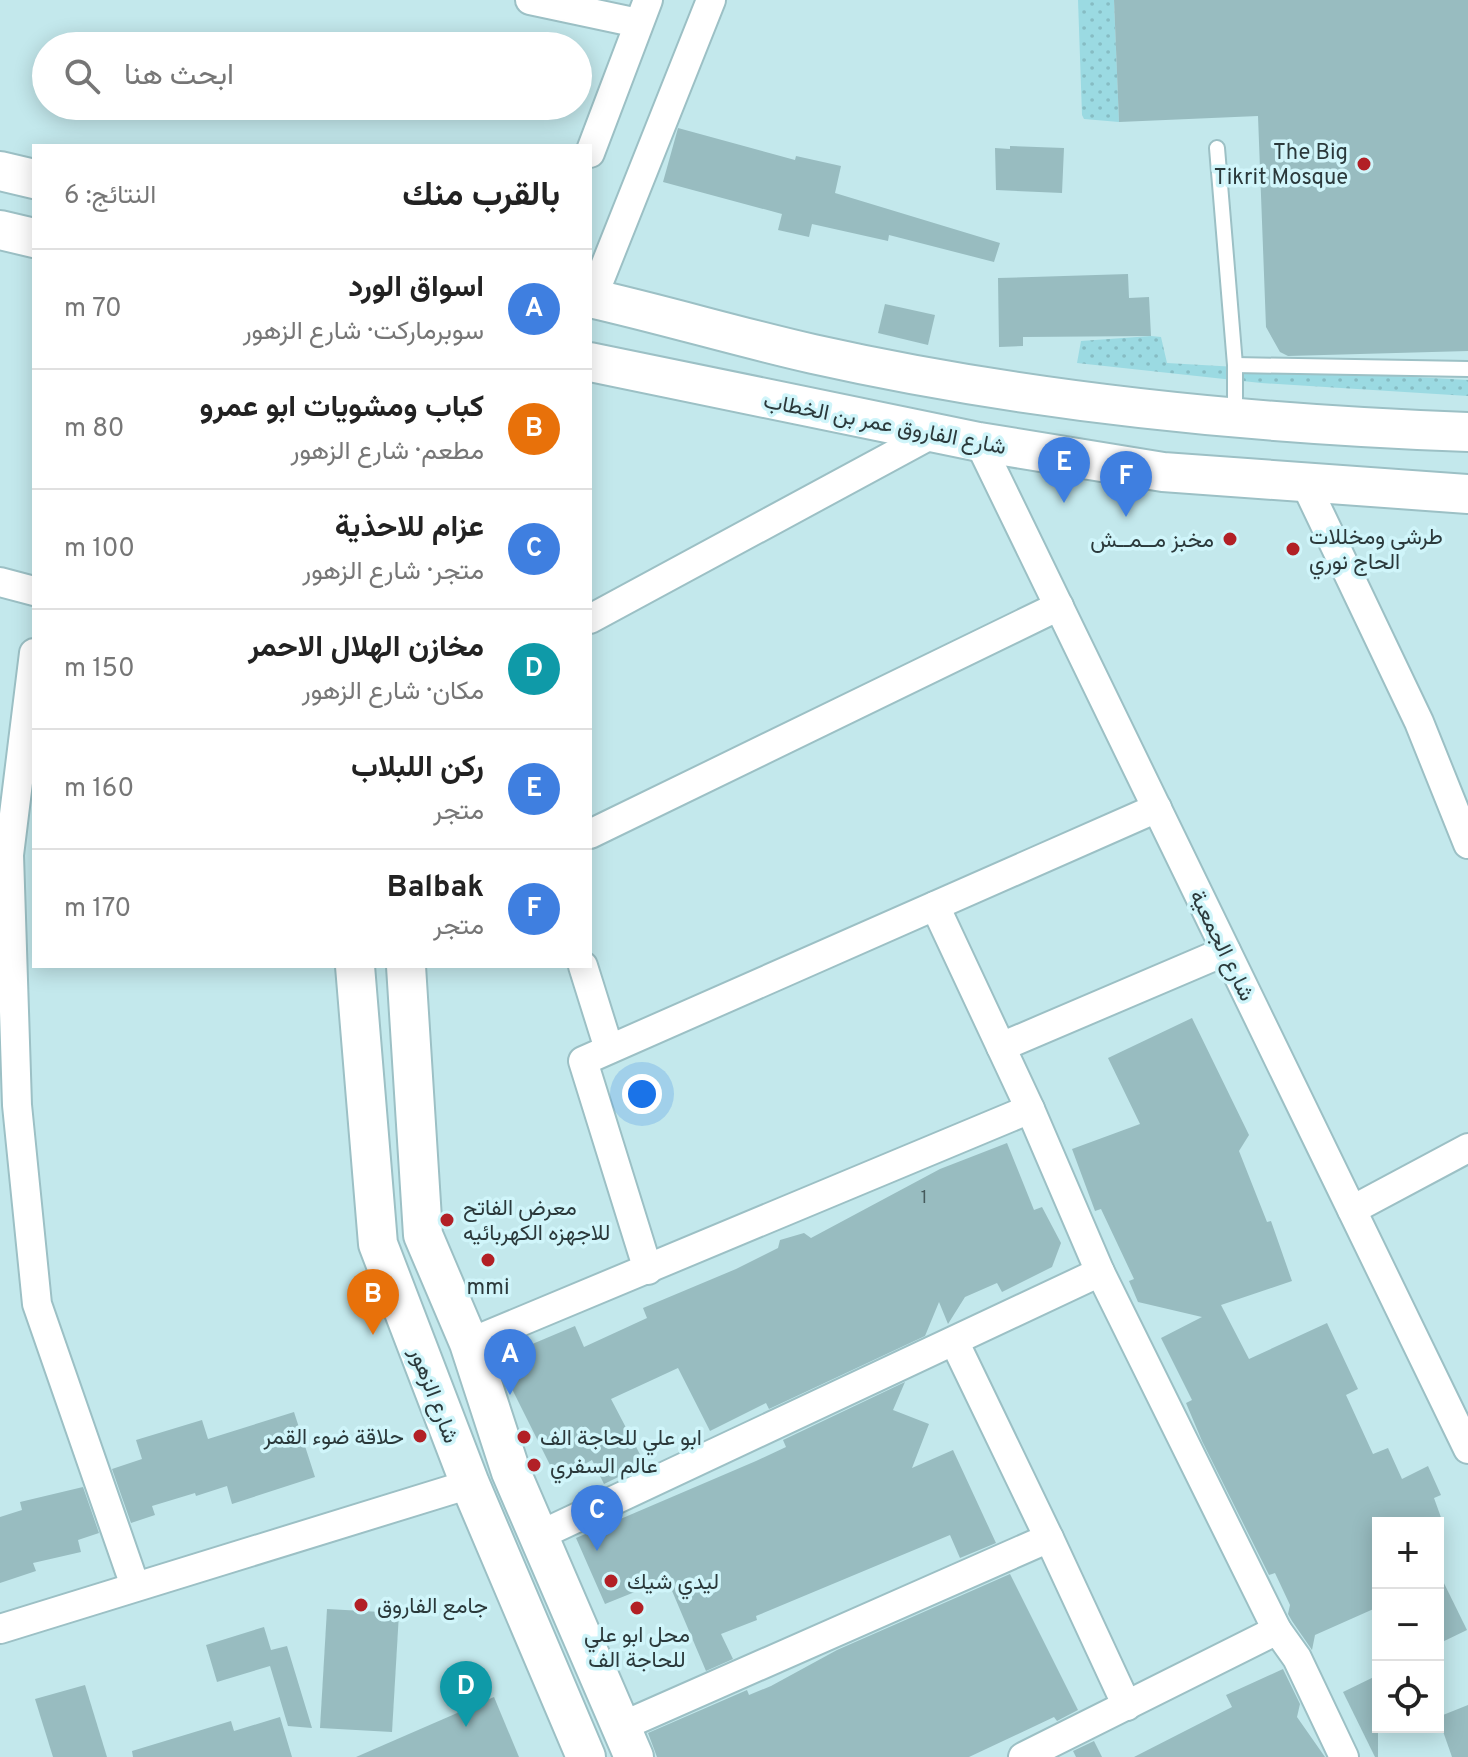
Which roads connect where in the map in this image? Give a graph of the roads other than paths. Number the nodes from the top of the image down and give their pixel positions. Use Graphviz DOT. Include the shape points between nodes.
graph roads {
  1 [pos="530,0"];
  2 [pos="711,0"];
  3 [pos="643,11"];
  4 [pos="592,148"];
  5 [pos="1217,148"];
  6 [pos="0,171"];
  7 [pos="32,179"];
  8 [pos="0,230"];
  9 [pos="32,238"];
  10 [pos="592,296"];
  11 [pos="592,298"];
  12 [pos="592,362"];
  13 [pos="1235,365"];
  14 [pos="1468,369"];
  15 [pos="1234,417"];
  16 [pos="1468,432"];
  17 [pos="934,433"];
  18 [pos="979,442"];
  19 [pos="1306,485"];
  20 [pos="1468,494"];
  21 [pos="0,582"];
  22 [pos="32,590"];
  23 [pos="1059,606"];
  24 [pos="592,618"];
  25 [pos="32,669"];
  26 [pos="1157,808"];
  27 [pos="592,832"];
  28 [pos="1468,844"];
  29 [pos="935,906"];
  30 [pos="1226,951"];
  31 [pos="380,968"];
  32 [pos="406,968"];
  33 [pos="584,968"];
  34 [pos="354,969"];
  35 [pos="1001,1047"];
  36 [pos="609,1049"];
  37 [pos="1030,1109"];
  38 [pos="1468,1148"];
  39 [pos="1352,1210"];
  40 [pos="648,1270"];
  41 [pos="1100,1272"];
  42 [pos="469,1343"];
  43 [pos="955,1343"];
  44 [pos="1468,1449"];
  45 [pos="470,1484"];
  46 [pos="538,1536"];
  47 [pos="1049,1538"];
  48 [pos="135,1586"];
  49 [pos="0,1629"];
  50 [pos="1277,1630"];
  51 [pos="1127,1706"];
  52 [pos="627,1742"];
  53 [pos="586,1757"];
  54 [pos="1023,1757"];
  55 [pos="1344,1757"];
  1 -- 3 [label="street"];
  2 -- 10 [label="street"];
  3 -- 4 [label="street"];
  5 -- 13 [label="lane"];
  6 -- 7 [label="main road"];
  8 -- 9 [label="main road"];
  11 -- 15 [label="main road" via="830,357 1111,405"];
  12 -- 17 [label="main road, شارع الفاروق عمر بن الخطاب"];
  13 -- 14 [label="lane"];
  13 -- 15 [label="lane"];
  15 -- 16 [label="main road"];
  17 -- 18 [label="main road, شارع الفاروق عمر بن الخطاب"];
  17 -- 24 [label="street"];
  18 -- 19 [label="main road, شارع الفاروق عمر بن الخطاب" via="1163,472"];
  18 -- 23 [label="street, شارع الجمعية"];
  19 -- 20 [label="main road, شارع الفاروق عمر بن الخطاب"];
  19 -- 28 [label="street" via="1419,722"];
  21 -- 22 [label="street"];
  23 -- 26 [label="street, شارع الجمعية"];
  23 -- 27 [label="street"];
  25 -- 48 [label="street" via="9,855 17,1105 37,1304"];
  26 -- 29 [label="street"];
  26 -- 30 [label="street, شارع الجمعية"];
  29 -- 35 [label="street"];
  29 -- 36 [label="street"];
  30 -- 35 [label="street"];
  30 -- 39 [label="street, شارع الجمعية"];
  31 -- 34 [label="main road"];
  32 -- 42 [label="main road, شارع الزهور" via="423,1235"];
  33 -- 36 [label="street"];
  34 -- 45 [label="main road, شارع الزهور" via="378,1244"];
  35 -- 37 [label="street"];
  36 -- 40 [label="street" via="583,1061"];
  37 -- 40 [label="street"];
  37 -- 41 [label="street"];
  38 -- 39 [label="street"];
  39 -- 44 [label="street, شارع الجمعية"];
  40 -- 42 [label="street"];
  41 -- 43 [label="street"];
  41 -- 50 [label="street"];
  42 -- 46 [label="main road, شارع الزهور"];
  43 -- 46 [label="street"];
  43 -- 47 [label="street"];
  45 -- 48 [label="street"];
  45 -- 53 [label="main road, شارع الزهور"];
  46 -- 52 [label="main road, شارع الزهور"];
  47 -- 51 [label="street"];
  47 -- 52 [label="street"];
  48 -- 49 [label="street"];
  50 -- 51 [label="street"];
  50 -- 55 [label="street" via="1297,1658"];
  51 -- 54 [label="street"];
}
